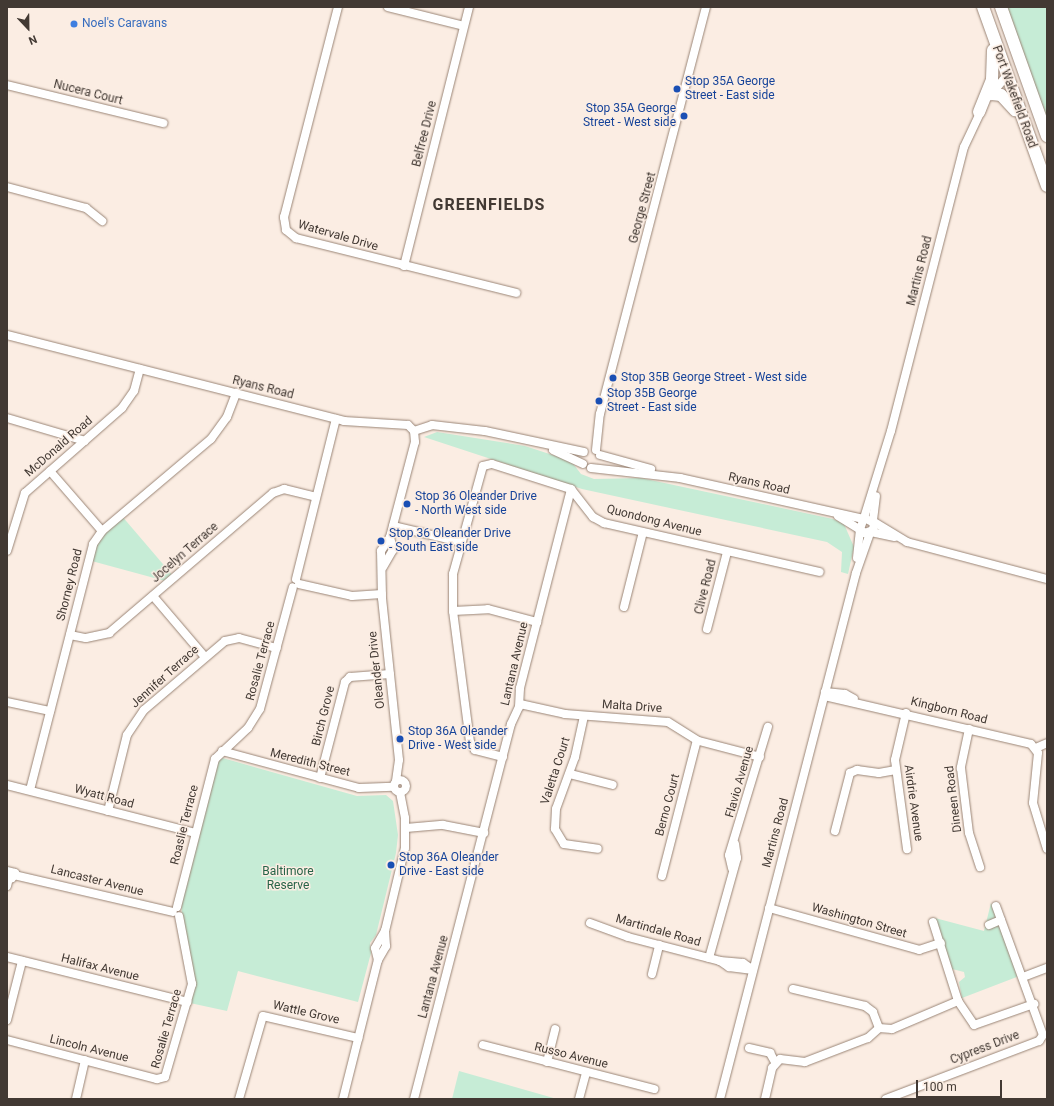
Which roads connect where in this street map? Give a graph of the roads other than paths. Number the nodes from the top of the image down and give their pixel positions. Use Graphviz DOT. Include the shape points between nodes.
graph roads {
  1 [pos="338,7"];
  2 [pos="388,7"];
  3 [pos="469,7"];
  4 [pos="706,7"];
  5 [pos="983,7"];
  6 [pos="994,7"];
  7 [pos="1001,7"];
  8 [pos="464,26"];
  9 [pos="993,39"];
  10 [pos="1006,76"];
  11 [pos="7,85"];
  12 [pos="992,94"];
  13 [pos="979,112"];
  14 [pos="1020,118"];
  15 [pos="163,124"];
  16 [pos="1047,136"];
  17 [pos="1047,186"];
  18 [pos="7,188"];
  19 [pos="102,221"];
  20 [pos="404,266"];
  21 [pos="516,292"];
  22 [pos="7,335"];
  23 [pos="140,369"];
  24 [pos="236,393"];
  25 [pos="600,414"];
  26 [pos="7,418"];
  27 [pos="336,419"];
  28 [pos="414,431"];
  29 [pos="514,438"];
  30 [pos="85,441"];
  31 [pos="585,451"];
  32 [pos="598,453"];
  33 [pos="583,464"];
  34 [pos="591,468"];
  35 [pos="50,470"];
  36 [pos="680,478"];
  37 [pos="877,482"];
  38 [pos="570,489"];
  39 [pos="315,496"];
  40 [pos="833,514"];
  41 [pos="863,518"];
  42 [pos="873,521"];
  43 [pos="393,526"];
  44 [pos="860,530"];
  45 [pos="102,531"];
  46 [pos="643,532"];
  47 [pos="870,533"];
  48 [pos="898,538"];
  49 [pos="461,542"];
  50 [pos="7,551"];
  51 [pos="727,552"];
  52 [pos="820,572"];
  53 [pos="856,573"];
  54 [pos="1047,579"];
  55 [pos="296,584"];
  56 [pos="382,594"];
  57 [pos="153,596"];
  58 [pos="624,607"];
  59 [pos="453,611"];
  60 [pos="537,622"];
  61 [pos="708,629"];
  62 [pos="70,634"];
  63 [pos="277,648"];
  64 [pos="205,657"];
  65 [pos="390,674"];
  66 [pos="825,692"];
  67 [pos="7,702"];
  68 [pos="520,704"];
  69 [pos="50,711"];
  70 [pos="906,713"];
  71 [pos="584,716"];
  72 [pos="768,726"];
  73 [pos="969,729"];
  74 [pos="697,740"];
  75 [pos="1047,743"];
  76 [pos="1036,748"];
  77 [pos="222,751"];
  78 [pos="503,757"];
  79 [pos="760,757"];
  80 [pos="896,770"];
  81 [pos="570,774"];
  82 [pos="320,778"];
  83 [pos="7,785"];
  84 [pos="398,785"];
  85 [pos="613,785"];
  86 [pos="30,790"];
  87 [pos="108,811"];
  88 [pos="406,828"];
  89 [pos="835,831"];
  90 [pos="1044,832"];
  91 [pos="195,833"];
  92 [pos="484,833"];
  93 [pos="598,849"];
  94 [pos="907,849"];
  95 [pos="1047,849"];
  96 [pos="980,867"];
  97 [pos="662,876"];
  98 [pos="9,877"];
  99 [pos="996,906"];
  100 [pos="769,908"];
  101 [pos="176,912"];
  102 [pos="1001,920"];
  103 [pos="933,922"];
  104 [pos="590,923"];
  105 [pos="989,925"];
  106 [pos="941,943"];
  107 [pos="659,945"];
  108 [pos="7,957"];
  109 [pos="709,958"];
  110 [pos="22,961"];
  111 [pos="1047,968"];
  112 [pos="754,970"];
  113 [pos="652,974"];
  114 [pos="1023,977"];
  115 [pos="793,989"];
  116 [pos="958,1001"];
  117 [pos="187,1002"];
  118 [pos="1034,1004"];
  119 [pos="7,1020"];
  120 [pos="879,1028"];
  121 [pos="555,1029"];
  122 [pos="1045,1036"];
  123 [pos="358,1038"];
  124 [pos="7,1040"];
  125 [pos="483,1045"];
  126 [pos="749,1048"];
  127 [pos="85,1060"];
  128 [pos="547,1062"];
  129 [pos="775,1062"];
  130 [pos="586,1072"];
  131 [pos="165,1077"];
  132 [pos="654,1089"];
  133 [pos="76,1099"];
  134 [pos="239,1099"];
  135 [pos="343,1099"];
  136 [pos="414,1099"];
  137 [pos="579,1099"];
  138 [pos="720,1099"];
  139 [pos="765,1099"];
  140 [pos="887,1099"];
  1 -- 20 [label="street, Watervale Drive" via="284,217 285,228 296,238"];
  2 -- 8 [label="street"];
  3 -- 8 [label="street, Belfree Drive"];
  4 -- 25 [label="street, George Street"];
  5 -- 9 [label="highway, Port Wakefield Road"];
  6 -- 10 [label="highway" via="1011,60"];
  7 -- 16 [label="highway, Port Wakefield Road"];
  8 -- 20 [label="street, Belfree Drive"];
  9 -- 10 [label="highway, Port Wakefield Road"];
  9 -- 13 [label="highway" via="992,79"];
  10 -- 12 [label="street, Martins Road"];
  10 -- 14 [label="highway, Port Wakefield Road"];
  11 -- 15 [label="street, Nucera Court"];
  12 -- 13 [label="street, Martins Road"];
  12 -- 14 [label="highway" via="1001,95"];
  13 -- 37 [label="street, Martins Road" via="964,147"];
  14 -- 17 [label="highway, Port Wakefield Road"];
  18 -- 19 [label="street" via="86,208"];
  20 -- 21 [label="street, Watervale Drive"];
  22 -- 23 [label="street, Ryans Road"];
  23 -- 24 [label="street, Ryans Road"];
  23 -- 30 [label="street, McDonald Road" via="134,391 122,408"];
  24 -- 27 [label="street, Ryans Road"];
  24 -- 45 [label="street, Shorney Road" via="227,417 211,439"];
  25 -- 31 [label="street, George Street"];
  25 -- 32 [label="street, George Street"];
  26 -- 30 [label="street"];
  27 -- 28 [label="street, Ryans Road" via="371,425 408,425"];
  27 -- 39 [label="street, Rosalie Terrace"];
  28 -- 29 [label="street" via="432,425"];
  28 -- 43 [label="street, Oleander Drive"];
  29 -- 31 [label="street"];
  29 -- 33 [label="street" via="575,457"];
  30 -- 35 [label="street, McDonald Road"];
  31 -- 32 [label="street, Ryans Road"];
  31 -- 33 [label="street, George Street"];
  32 -- 34 [label="street" via="599,464"];
  32 -- 36 [label="street, Ryans Road"];
  33 -- 34 [label="street"];
  34 -- 36 [label="street, Ryans Road"];
  35 -- 45 [label="street"];
  35 -- 50 [label="street, McDonald Road" via="22,498"];
  36 -- 40 [label="street, Ryans Road"];
  37 -- 41 [label="street, Martins Road"];
  37 -- 42 [label="street, Martins Road"];
  38 -- 46 [label="street, Quondong Avenue" via="597,520"];
  38 -- 49 [label="street" via="485,464 480,470"];
  38 -- 60 [label="street, Lantana Avenue"];
  39 -- 55 [label="street, Rosalie Terrace"];
  39 -- 57 [label="street, Jocelyn Terrace" via="284,489 273,493"];
  40 -- 41 [label="street, Ryans Road"];
  40 -- 44 [label="street, Ryans Road"];
  41 -- 42 [label="street, Ryans Road"];
  41 -- 44 [label="street, Martins Road"];
  42 -- 47 [label="street, Martins Road"];
  42 -- 48 [label="street"];
  43 -- 49 [label="street"];
  43 -- 56 [label="street, Oleander Drive" via="390,537 381,551"];
  44 -- 47 [label="street, Ryans Road"];
  44 -- 53 [label="street, Martins Road"];
  45 -- 62 [label="street, Shorney Road" via="93,544"];
  46 -- 51 [label="street, Quondong Avenue"];
  46 -- 58 [label="street"];
  47 -- 48 [label="street"];
  47 -- 53 [label="street, Martins Road"];
  48 -- 54 [label="street"];
  49 -- 59 [label="street" via="452,582"];
  51 -- 52 [label="street, Quondong Avenue"];
  51 -- 61 [label="street, Clive Road"];
  53 -- 66 [label="street, Martins Road"];
  55 -- 56 [label="street" via="352,596"];
  55 -- 63 [label="street, Rosalie Terrace"];
  56 -- 65 [label="street, Oleander Drive"];
  57 -- 62 [label="street, Jocelyn Terrace" via="108,633 86,638"];
  57 -- 64 [label="street"];
  59 -- 60 [label="street" via="488,610"];
  59 -- 78 [label="street" via="470,742 476,750"];
  60 -- 68 [label="street, Lantana Avenue"];
  62 -- 69 [label="street, Shorney Road"];
  63 -- 64 [label="street, Jennifer Terrace" via="236,639 223,642"];
  63 -- 77 [label="street, Rosalie Terrace" via="260,709 248,728"];
  64 -- 87 [label="street, Jennifer Terrace" via="138,716 127,735"];
  65 -- 82 [label="street, Birch Grove" via="350,677 344,682"];
  65 -- 84 [label="street, Oleander Drive" via="399,770"];
  66 -- 70 [label="street, Kingborn Road" via="831,697"];
  66 -- 100 [label="street, Martins Road"];
  67 -- 69 [label="street"];
  68 -- 71 [label="street, Malta Drive"];
  68 -- 78 [label="street, Lantana Avenue"];
  69 -- 86 [label="street, Shorney Road"];
  70 -- 73 [label="street, Kingborn Road"];
  70 -- 80 [label="street, Airdrie Avenue" via="896,751"];
  71 -- 74 [label="street, Malta Drive" via="668,722"];
  71 -- 81 [label="street, Valetta Court"];
  72 -- 79 [label="street, Flavio Avenue"];
  73 -- 76 [label="street, Kingborn Road" via="1031,744"];
  73 -- 96 [label="street, Dineen Road" via="961,775 969,833"];
  74 -- 79 [label="street, Malta Drive"];
  74 -- 97 [label="street, Berno Court"];
  75 -- 76 [label="street"];
  76 -- 90 [label="street" via="1033,803"];
  77 -- 82 [label="street, Meredith Street"];
  77 -- 91 [label="street, Roaslie Terrace" via="215,759"];
  78 -- 92 [label="street, Lantana Avenue"];
  79 -- 109 [label="street, Flavio Avenue" via="735,844 729,855 732,868"];
  80 -- 89 [label="street" via="879,773 857,770 850,773"];
  80 -- 94 [label="street, Airdrie Avenue"];
  81 -- 85 [label="street"];
  81 -- 93 [label="street, Valetta Court" via="554,818 556,835 564,844"];
  82 -- 84 [label="street, Meredith Street" via="359,788"];
  83 -- 86 [label="street, Wyatt Road"];
  84 -- 88 [label="street, Oleander Drive"];
  86 -- 87 [label="street, Wyatt Road"];
  87 -- 91 [label="street, Wyatt Road"];
  88 -- 92 [label="street" via="448,825"];
  88 -- 123 [label="street, Oleander Drive" via="402,862 385,931 386,946 378,960"];
  90 -- 95 [label="street"];
  91 -- 101 [label="street, Roaslie Terrace"];
  92 -- 136 [label="street, Lantana Avenue"];
  98 -- 101 [label="street, Lancaster Avenue"];
  99 -- 102 [label="street"];
  100 -- 106 [label="street, Washington Street" via="919,950"];
  100 -- 112 [label="street, Martins Road"];
  101 -- 117 [label="street, Rosalie Terrace" via="192,984"];
  102 -- 105 [label="street"];
  102 -- 114 [label="street"];
  103 -- 106 [label="street"];
  104 -- 107 [label="street, Martindale Road"];
  106 -- 116 [label="street"];
  107 -- 109 [label="street, Martindale Road"];
  107 -- 113 [label="street"];
  108 -- 110 [label="street, Halifax Avenue"];
  109 -- 112 [label="street, Martindale Road" via="720,960 729,967"];
  110 -- 117 [label="street, Halifax Avenue"];
  110 -- 119 [label="street"];
  111 -- 114 [label="street"];
  112 -- 138 [label="street, Martins Road"];
  114 -- 118 [label="street"];
  115 -- 120 [label="street" via="866,1006 873,1012"];
  116 -- 118 [label="street" via="965,1007 972,1023 979,1025"];
  116 -- 120 [label="street" via="892,1029"];
  117 -- 131 [label="street, Rosalie Terrace"];
  118 -- 122 [label="street"];
  120 -- 129 [label="street" via="868,1038 805,1062 784,1058"];
  121 -- 128 [label="street"];
  122 -- 140 [label="street, Cypress Drive" via="1039,1041"];
  123 -- 134 [label="street, Wattle Grove" via="263,1016"];
  123 -- 135 [label="street, Oleander Drive"];
  124 -- 127 [label="street, Lincoln Avenue"];
  125 -- 128 [label="street, Russo Avenue"];
  126 -- 129 [label="street" via="770,1053"];
  127 -- 131 [label="street, Lincoln Avenue" via="157,1079"];
  127 -- 133 [label="street"];
  128 -- 130 [label="street, Russo Avenue"];
  129 -- 139 [label="street"];
  130 -- 132 [label="street, Russo Avenue"];
  130 -- 137 [label="street"];
}
